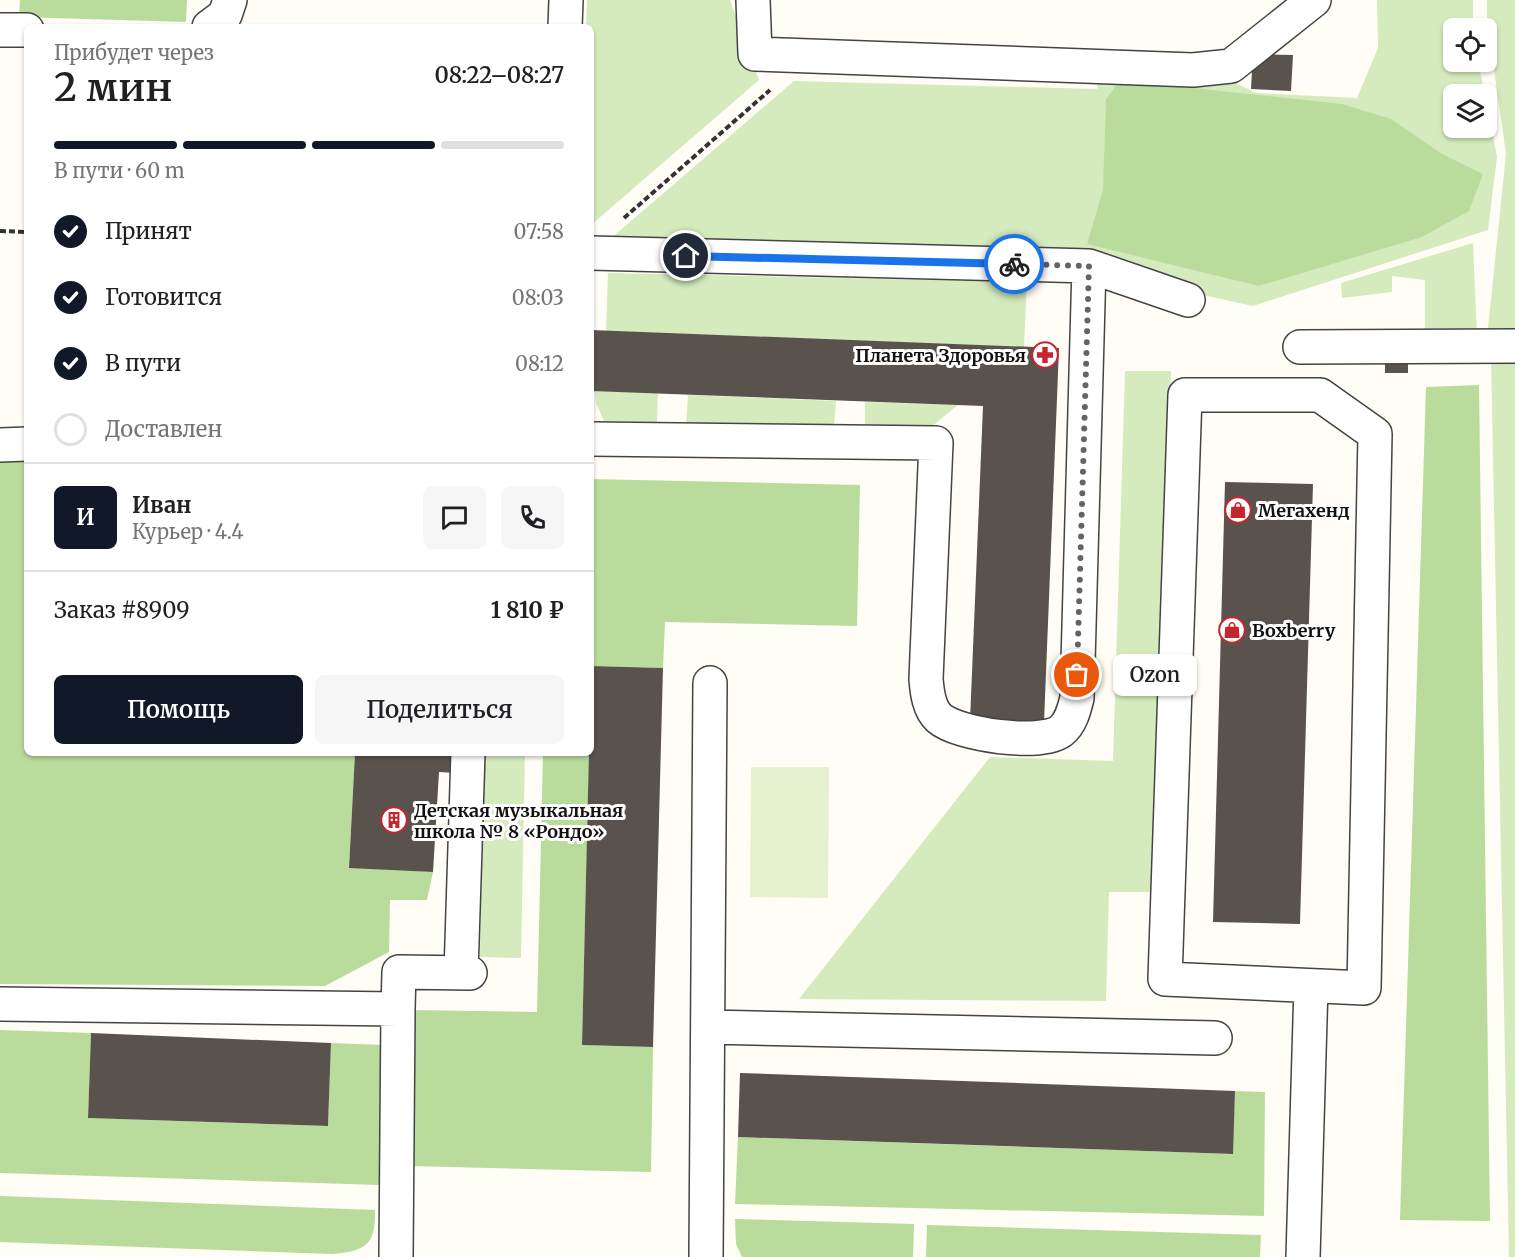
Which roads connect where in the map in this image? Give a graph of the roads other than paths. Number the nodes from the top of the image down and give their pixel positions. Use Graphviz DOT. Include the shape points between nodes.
graph roads {
  1 [pos="230,0"];
  2 [pos="566,0"];
  3 [pos="753,0"];
  4 [pos="1314,0"];
  5 [pos="213,24"];
  6 [pos="565,24"];
  7 [pos="0,30"];
  8 [pos="24,30"];
  9 [pos="594,253"];
  10 [pos="1089,266"];
  11 [pos="1188,300"];
  12 [pos="1515,345"];
  13 [pos="1300,347"];
  14 [pos="594,439"];
  15 [pos="24,444"];
  16 [pos="0,445"];
  17 [pos="710,682"];
  18 [pos="468,756"];
  19 [pos="1311,986"];
  20 [pos="0,1004"];
  21 [pos="398,1009"];
  22 [pos="710,1027"];
  23 [pos="1215,1038"];
  24 [pos="396,1257"];
  25 [pos="706,1257"];
  26 [pos="1303,1257"];
  1 -- 5 [label="lane" via="225,15"];
  2 -- 6 [label="lane"];
  3 -- 4 [label="lane" via="755,54 1193,70 1231,66"];
  7 -- 8 [label="lane"];
  9 -- 10 [label="lane"];
  10 -- 11 [label="lane"];
  10 -- 14 [label="lane" via="1077,698 1068,724 1049,737 1020,738 959,728 937,717 931,705 926,679 936,443"];
  12 -- 13 [label="lane"];
  15 -- 16 [label="lane"];
  17 -- 22 [label="lane"];
  18 -- 21 [label="lane" via="465,973 399,972"];
  19 -- 19 [label="lane" via="1364,988 1375,434 1320,395 1185,395 1165,979"];
  19 -- 26 [label="lane"];
  20 -- 21 [label="lane"];
  21 -- 24 [label="lane"];
  22 -- 23 [label="lane"];
  22 -- 25 [label="lane"];
}
